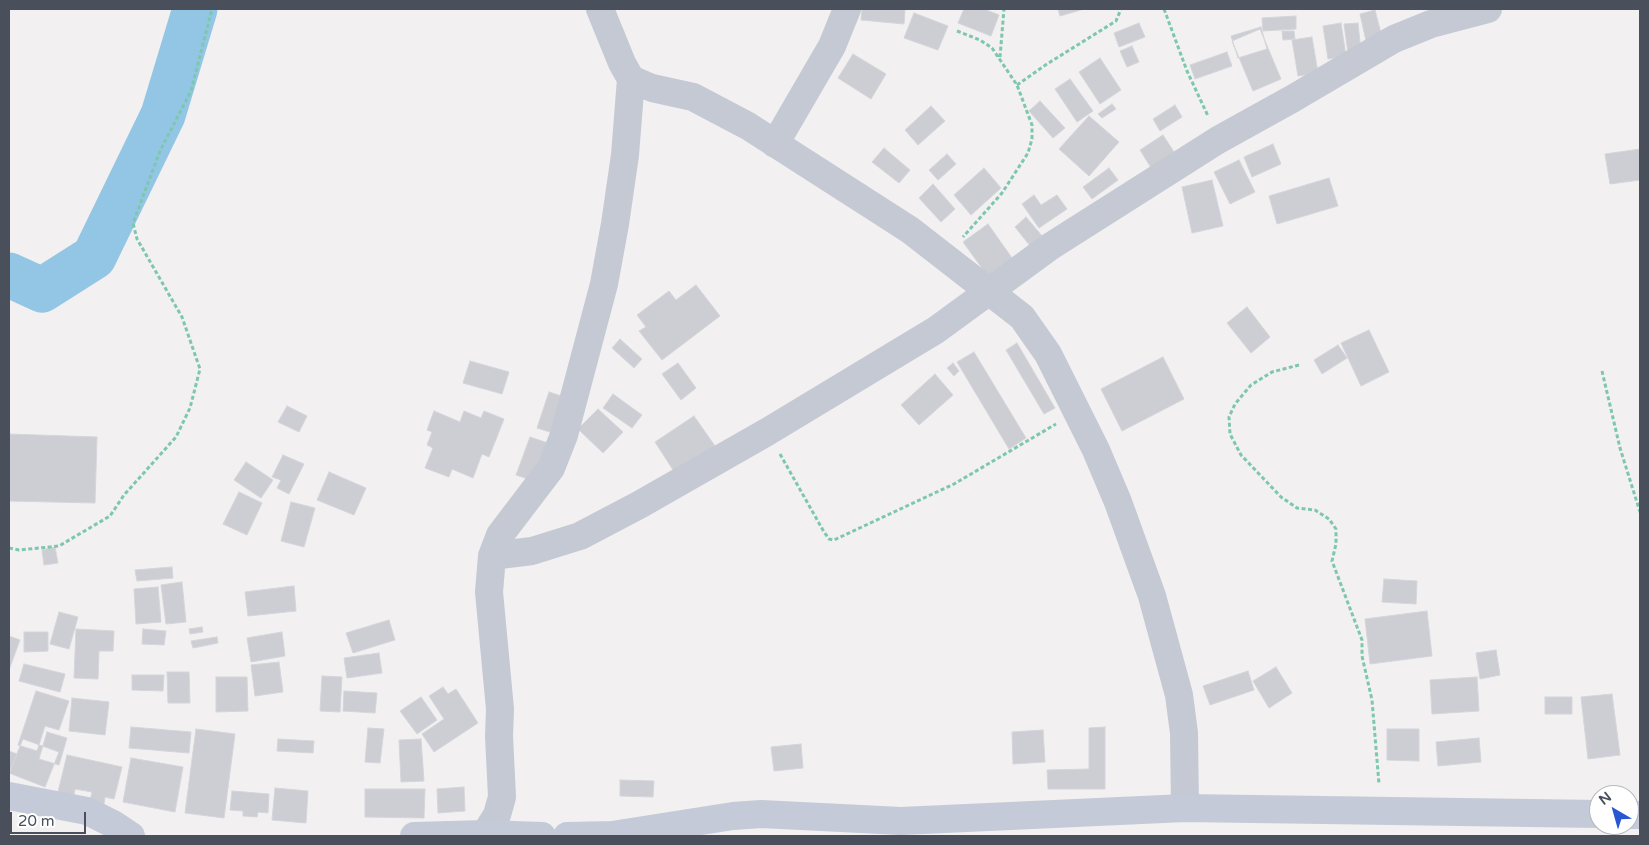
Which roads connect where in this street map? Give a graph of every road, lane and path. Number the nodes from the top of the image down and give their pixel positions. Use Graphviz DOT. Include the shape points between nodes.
graph roads {
  1 [pos="212,9"];
  2 [pos="600,9"];
  3 [pos="847,9"];
  4 [pos="1004,9"];
  5 [pos="1121,9"];
  6 [pos="1164,9"];
  7 [pos="1488,9"];
  8 [pos="957,31"];
  9 [pos="1000,58"];
  10 [pos="631,79"];
  11 [pos="1017,85"];
  12 [pos="1218,140"];
  13 [pos="775,144"];
  14 [pos="950,259"];
  15 [pos="989,290"];
  16 [pos="1299,365"];
  17 [pos="1602,371"];
  18 [pos="1076,411"];
  19 [pos="767,432"];
  20 [pos="1640,512"];
  21 [pos="9,548"];
  22 [pos="492,556"];
  23 [pos="9,796"];
  24 [pos="1185,808"];
  25 [pos="1380,810"];
  26 [pos="1589,814"];
  27 [pos="485,834"];
  28 [pos="131,836"];
  29 [pos="414,836"];
  30 [pos="542,836"];
  31 [pos="567,836"];
  1 -- 21 [label="path" via="191,91 160,151 133,224 137,239 182,317 200,369 190,408 176,438 124,495 110,516 59,546"];
  2 -- 10 [label="street"];
  3 -- 13 [label="street" via="832,46"];
  4 -- 9 [label="path"];
  5 -- 11 [label="path" via="1116,21"];
  6 -- 12 [label="path" via="1186,71"];
  7 -- 12 [label="street" via="1431,24 1394,39"];
  8 -- 9 [label="path" via="980,40"];
  9 -- 11 [label="path"];
  10 -- 13 [label="street" via="652,88 693,97"];
  10 -- 22 [label="street" via="616,224 604,284 564,435 551,468 500,535"];
  11 -- 14 [label="path" via="1032,125 1028,153 1002,193 974,222"];
  12 -- 15 [label="street" via="1051,246"];
  13 -- 14 [label="street"];
  14 -- 15 [label="street"];
  15 -- 18 [label="street" via="1022,316 1048,354"];
  15 -- 19 [label="street" via="936,330"];
  16 -- 25 [label="path" via="1272,372 1251,384 1229,417 1230,434 1242,455 1281,497 1297,508 1315,510 1329,519 1336,529 1332,562 1362,640 1362,656 1372,700"];
  17 -- 20 [label="path" via="1620,448"];
  18 -- 19 [label="path" via="954,484 834,540 824,532"];
  18 -- 24 [label="street" via="1118,502 1166,645 1179,695 1184,733"];
  19 -- 22 [label="street" via="580,536 532,551"];
  22 -- 27 [label="street" via="490,592 500,709 502,797 497,816"];
  23 -- 28 [label="street" via="87,812"];
  24 -- 25 [label="street"];
  24 -- 31 [label="street" via="910,820 761,814 612,835"];
  25 -- 26 [label="street"];
  27 -- 29 [label="street"];
  27 -- 30 [label="street"];
}
